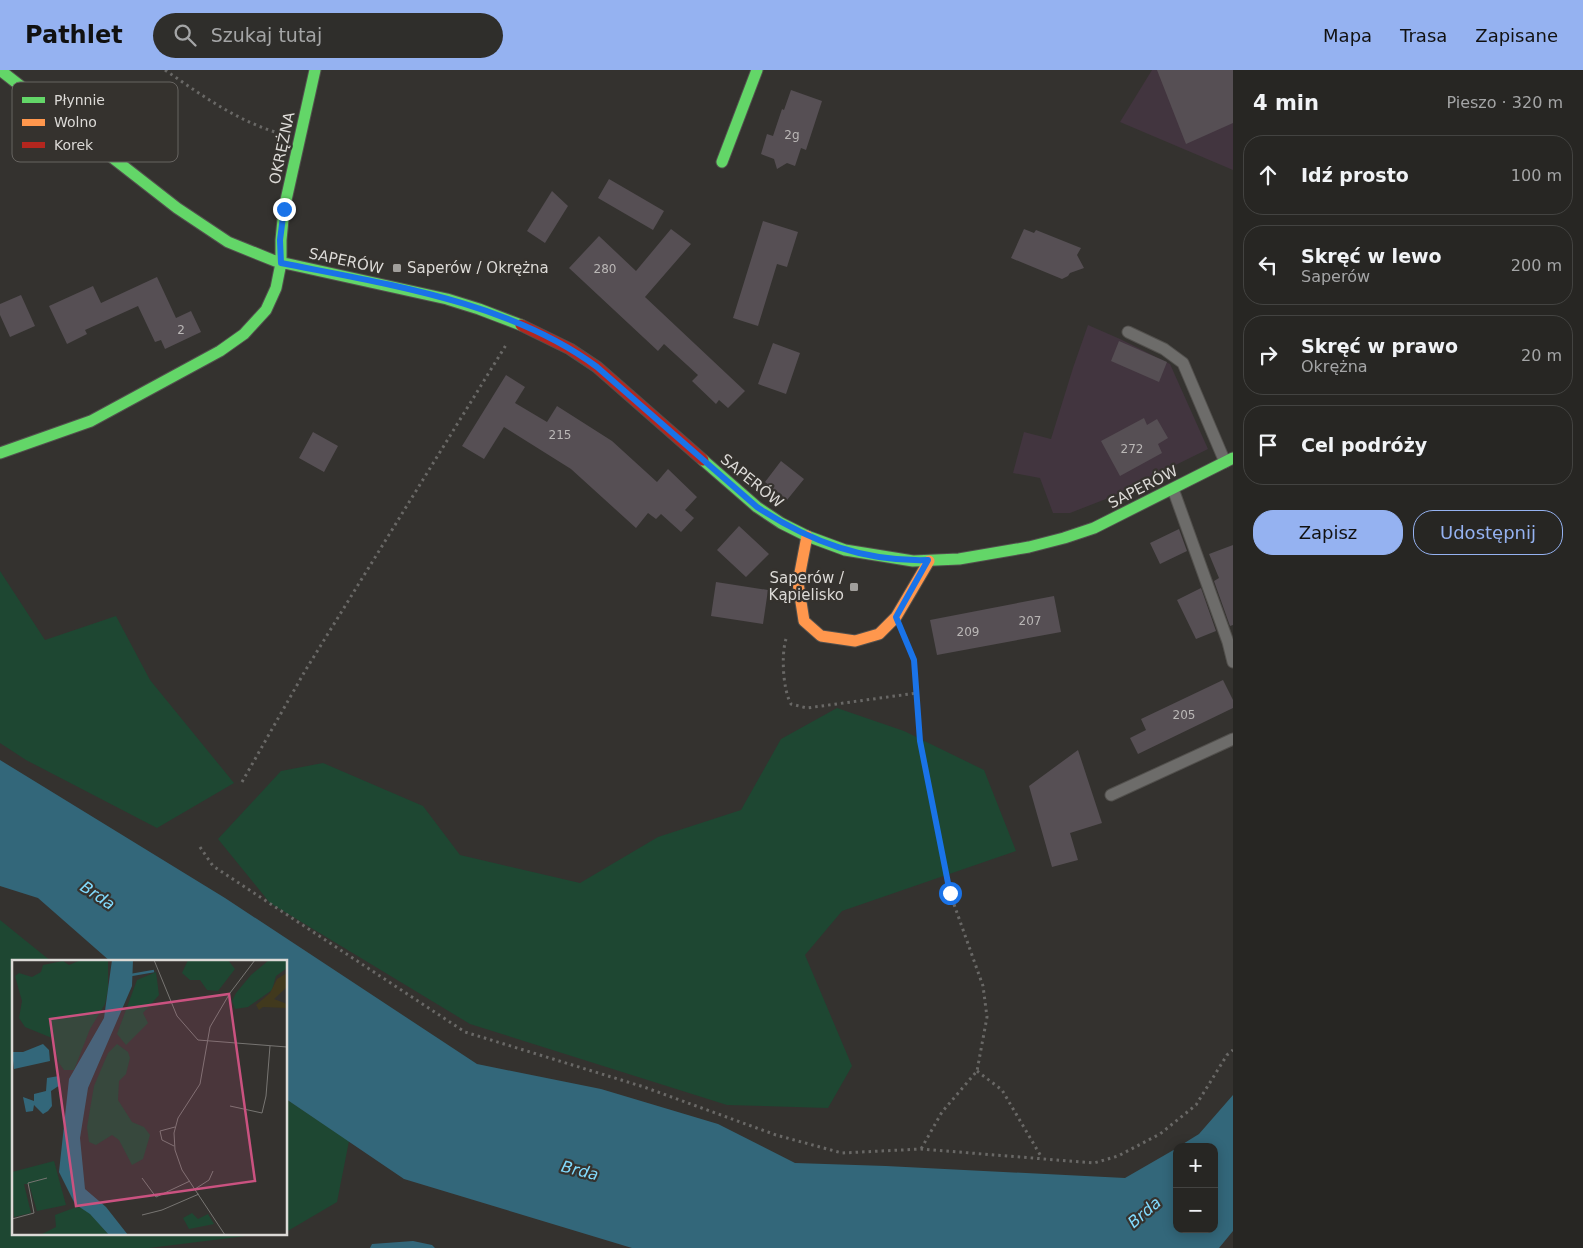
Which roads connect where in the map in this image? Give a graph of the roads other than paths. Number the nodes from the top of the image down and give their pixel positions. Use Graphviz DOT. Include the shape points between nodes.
graph roads {
  1 [pos="0,70"];
  2 [pos="315,70"];
  3 [pos="757,70"];
  4 [pos="15,82"];
  5 [pos="118,162"];
  6 [pos="722,162"];
  7 [pos="281,263"];
  8 [pos="1128,332"];
  9 [pos="0,453"];
  10 [pos="1229,460"];
  11 [pos="1172,489"];
  12 [pos="807,536"];
  13 [pos="928,560"];
  14 [pos="1233,662"];
  15 [pos="1233,739"];
  16 [pos="1111,795"];
  1 -- 4 [label="street, SAPERÓW"];
  2 -- 7 [label="street, OKRĘŻNA" via="284,209"];
  3 -- 6 [label="street"];
  5 -- 7 [label="street, SAPERÓW" via="195,222 224,240"];
  7 -- 9 [label="street, OKRĘŻNA" via="276,288 266,310 244,334 220,351 91,420"];
  7 -- 12 [label="street, SAPERÓW" via="428,295 520,323 546,335 597,367 757,507"];
  8 -- 10 [label="lane" via="1164,349 1183,363"];
  10 -- 11 [label="street, SAPERÓW"];
  11 -- 13 [label="street, SAPERÓW" via="1094,528 1064,538 994,554"];
  11 -- 14 [label="lane"];
  12 -- 13 [label="street, SAPERÓW" via="845,550 887,558"];
  12 -- 13 [label="street" via="798,583 804,621 821,636 855,641 879,634 896,617"];
  15 -- 16 [label="lane"];
}
